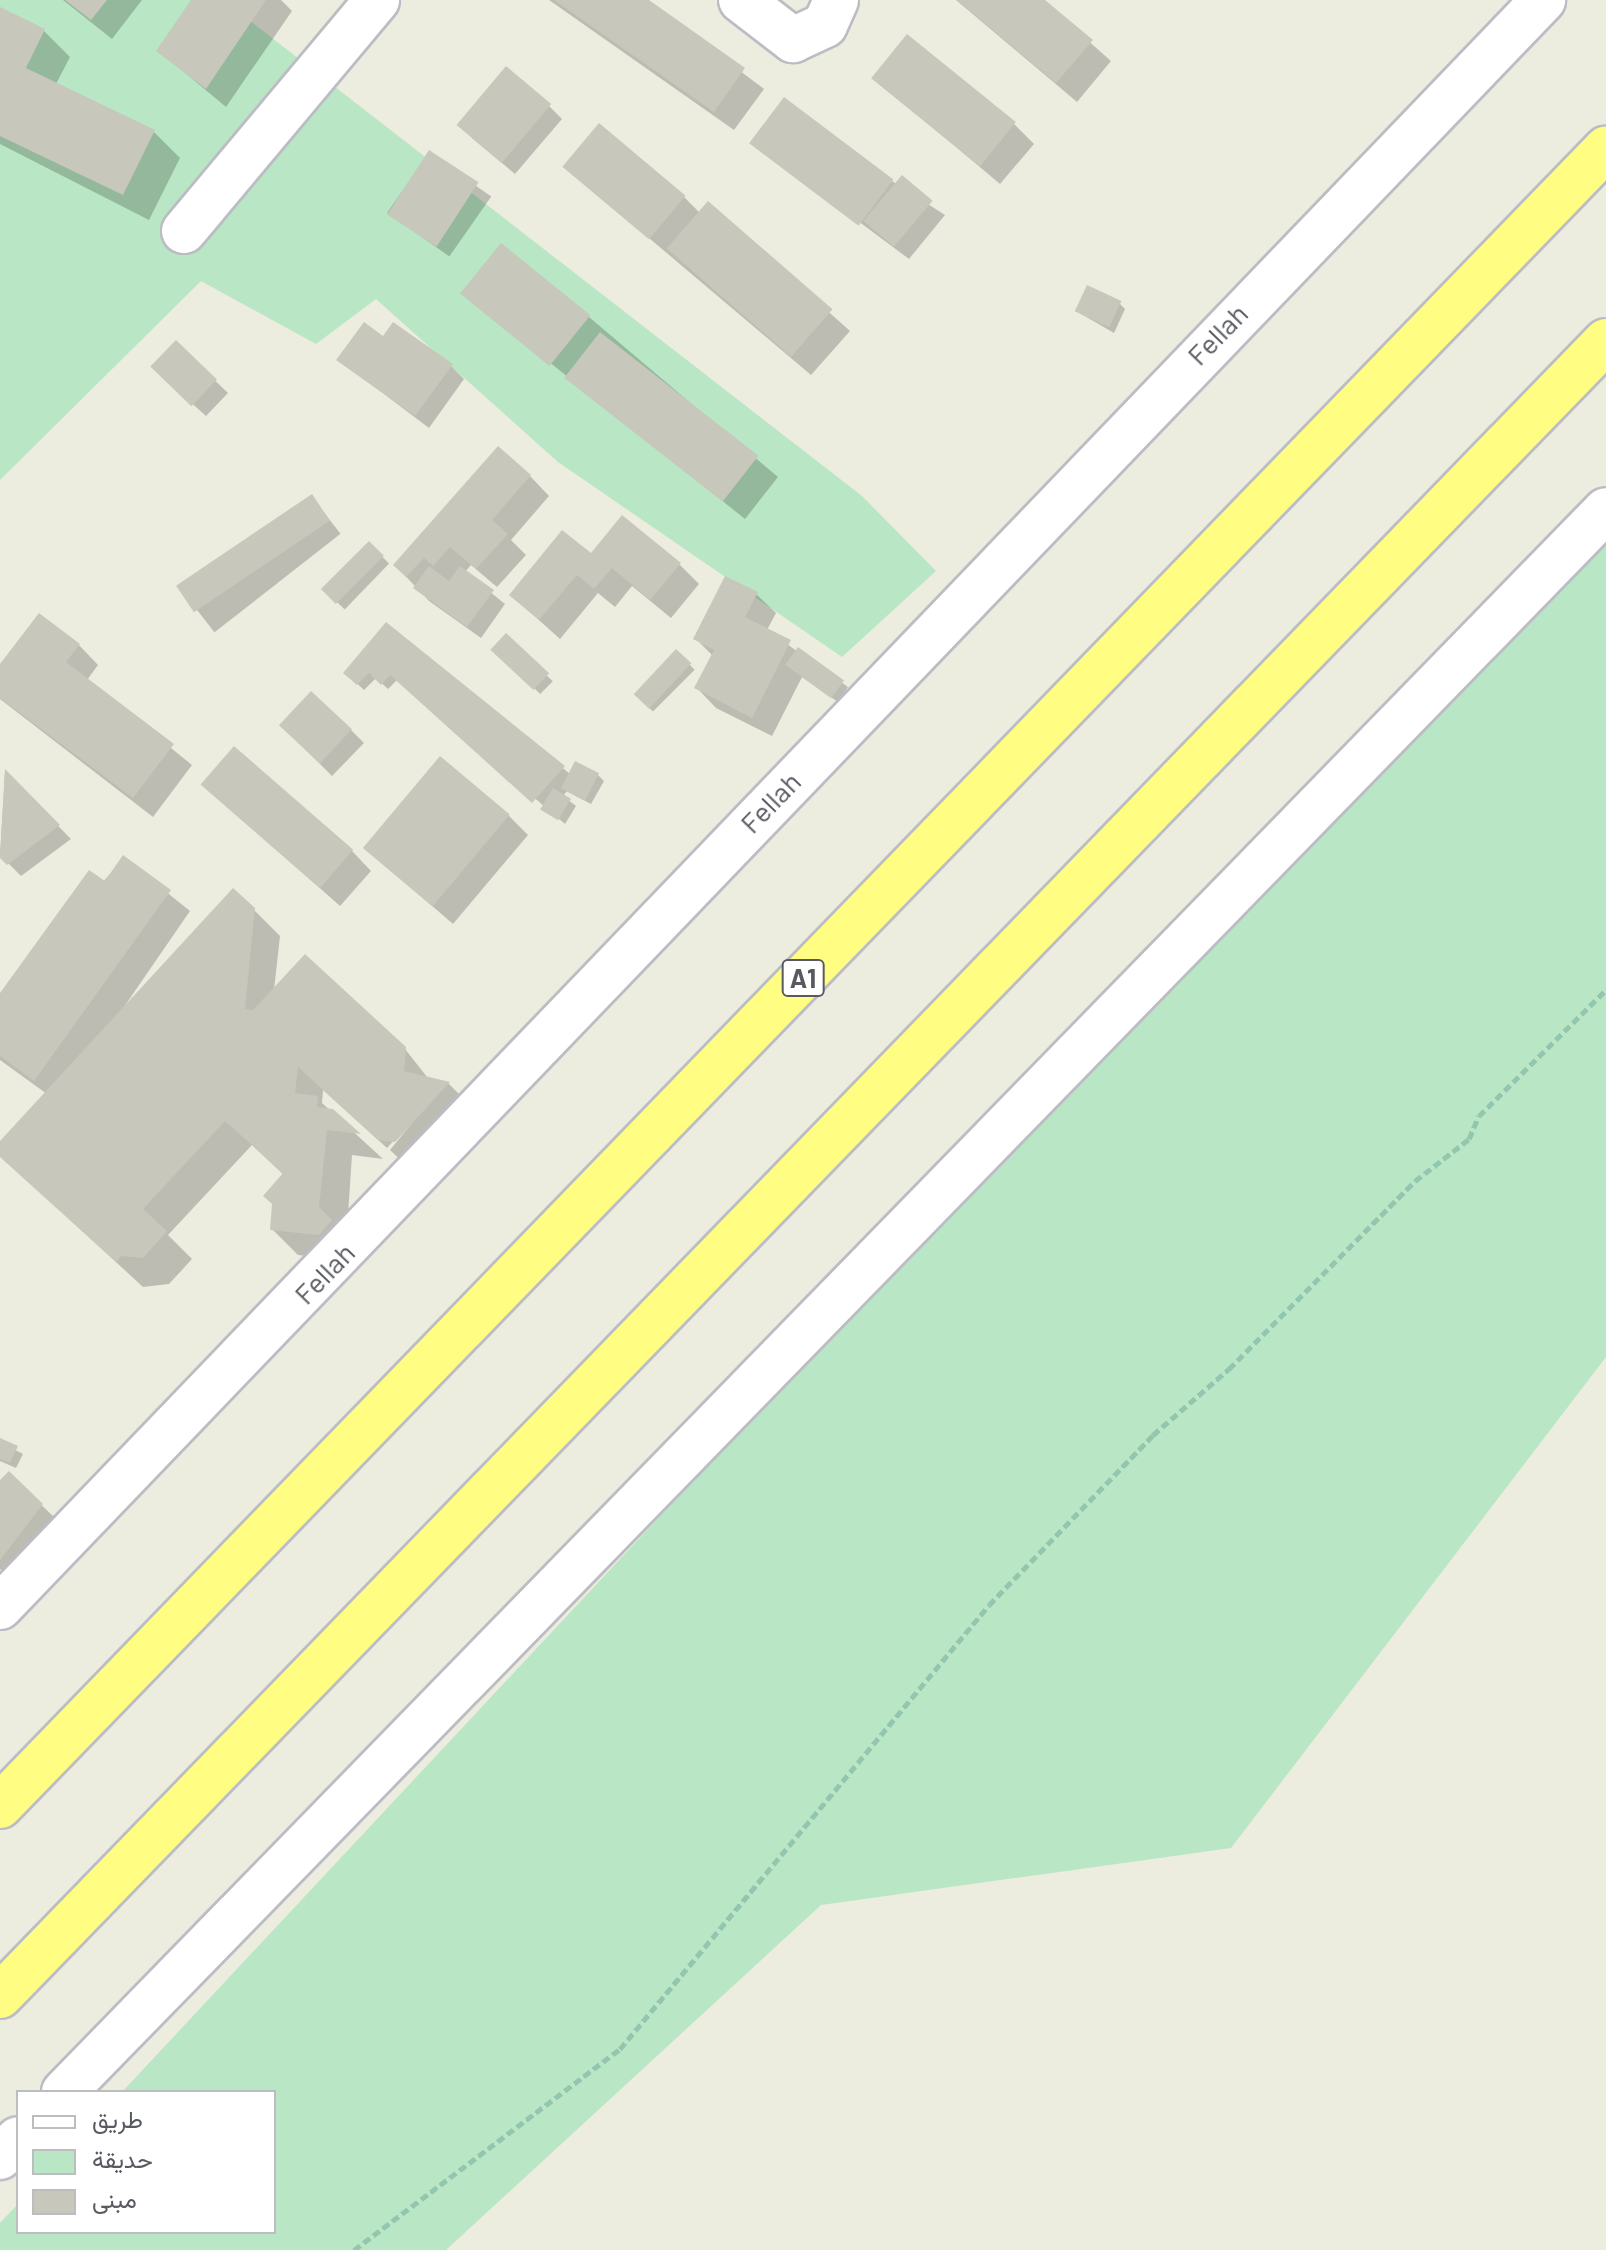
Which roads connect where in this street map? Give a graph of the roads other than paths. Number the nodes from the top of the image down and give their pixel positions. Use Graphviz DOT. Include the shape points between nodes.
graph roads {
  1 [pos="741,0"];
  2 [pos="836,0"];
  3 [pos="1543,0"];
  4 [pos="367,3"];
  5 [pos="1606,149"];
  6 [pos="184,231"];
  7 [pos="1606,341"];
  8 [pos="1606,510"];
  9 [pos="0,1607"];
  10 [pos="0,1806"];
  11 [pos="0,1996"];
  12 [pos="66,2090"];
  13 [pos="16,2141"];
  14 [pos="0,2157"];
  1 -- 2 [label="street" via="793,40 825,25"];
  3 -- 9 [label="street, Fellah"];
  4 -- 6 [label="street"];
  5 -- 10 [label="highway, A1"];
  7 -- 11 [label="highway"];
  8 -- 12 [label="street"];
  13 -- 14 [label="street"];
}
